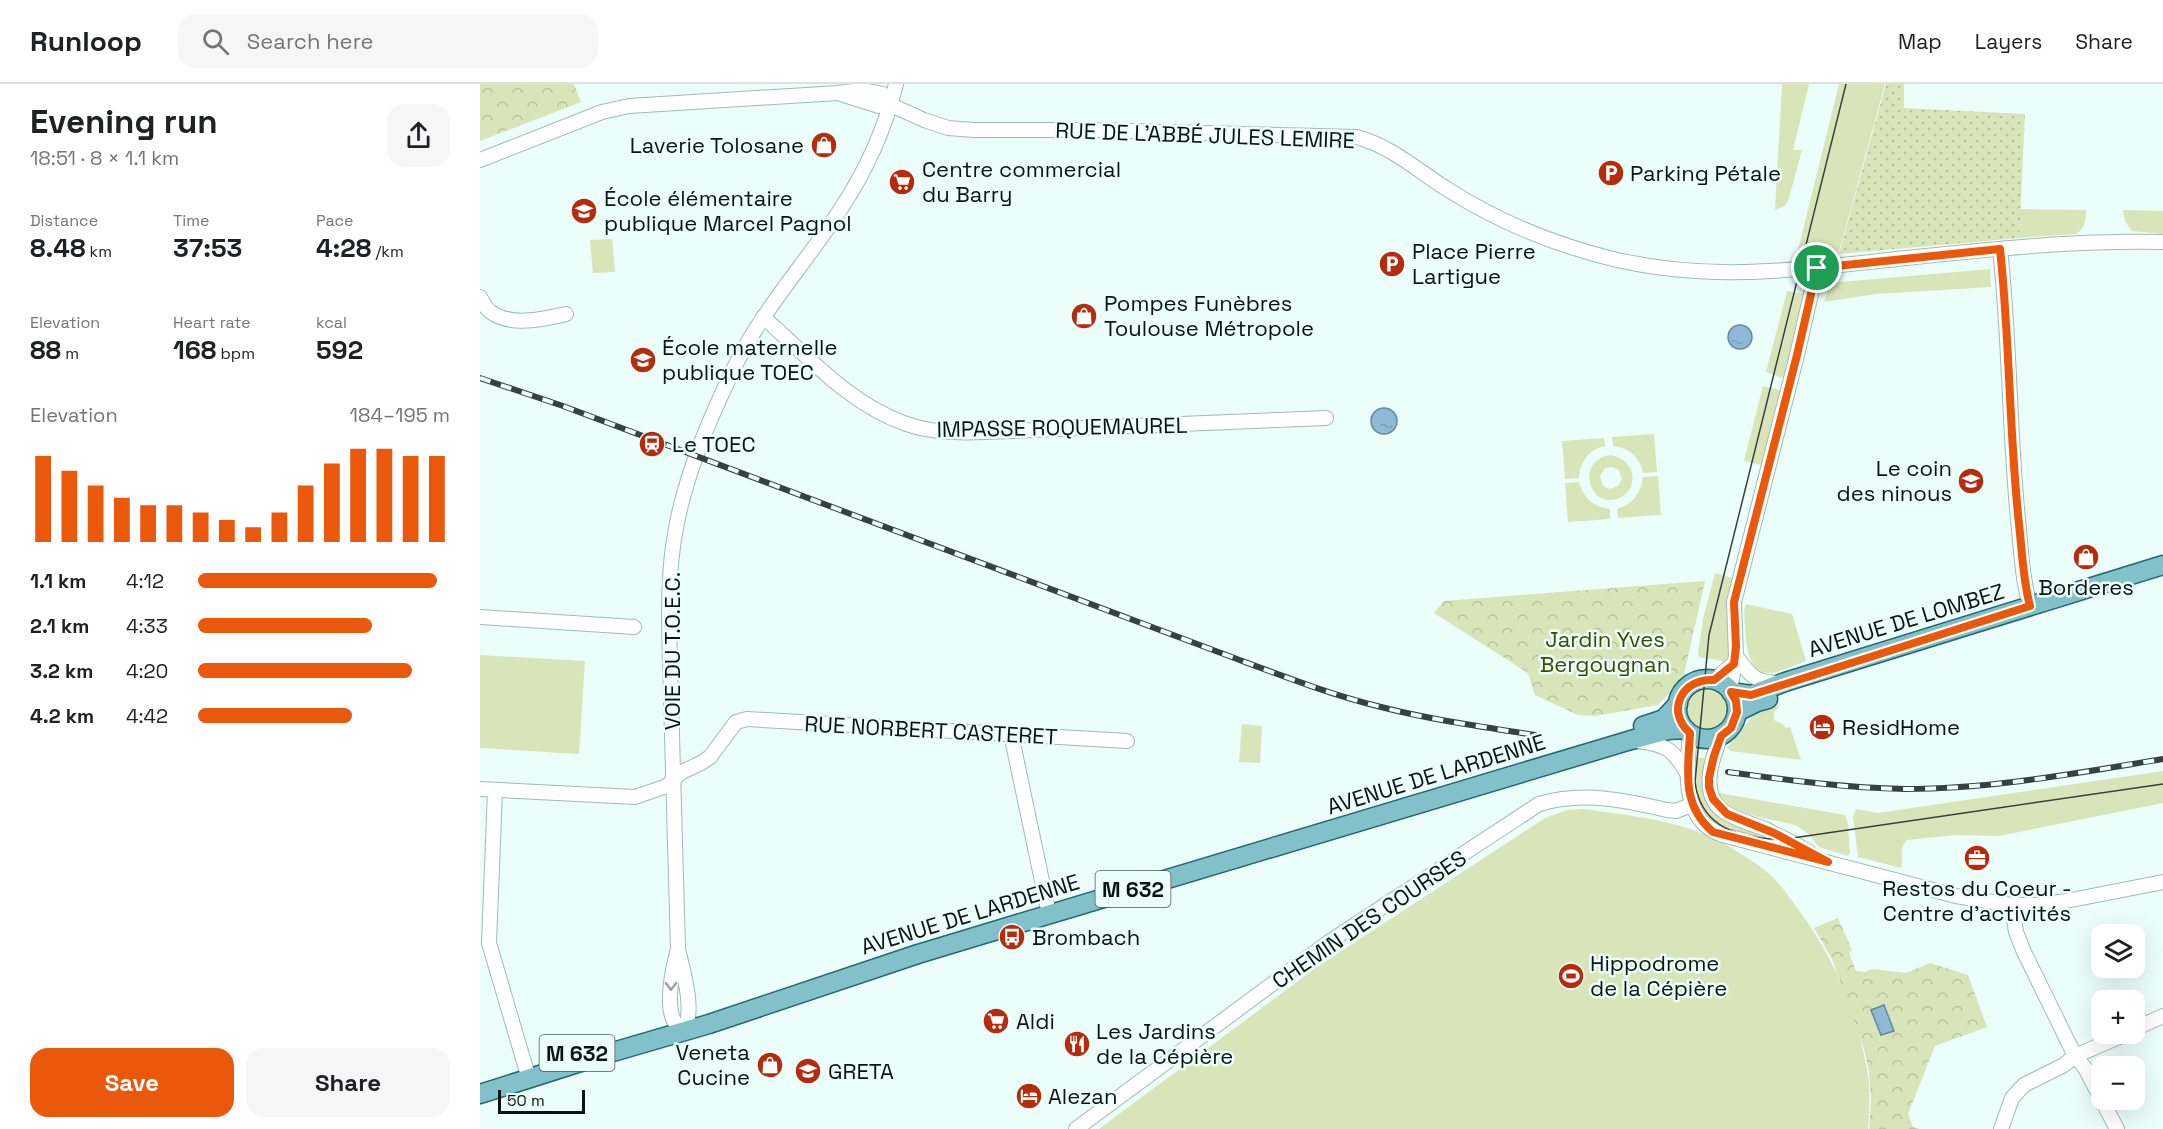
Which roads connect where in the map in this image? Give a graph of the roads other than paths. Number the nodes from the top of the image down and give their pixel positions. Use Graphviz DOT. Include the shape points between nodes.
graph roads {
  1 [pos="896,84"];
  2 [pos="891,105"];
  3 [pos="480,160"];
  4 [pos="2163,242"];
  5 [pos="2000,249"];
  6 [pos="1817,268"];
  7 [pos="480,297"];
  8 [pos="566,314"];
  9 [pos="763,317"];
  10 [pos="1326,418"];
  11 [pos="2163,565"];
  12 [pos="2163,575"];
  13 [pos="2030,606"];
  14 [pos="480,617"];
  15 [pos="634,627"];
  16 [pos="1735,660"];
  17 [pos="1714,680"];
  18 [pos="1785,682"];
  19 [pos="1731,691"];
  20 [pos="1678,704"];
  21 [pos="1737,712"];
  22 [pos="1687,731"];
  23 [pos="1011,734"];
  24 [pos="1721,736"];
  25 [pos="1631,740"];
  26 [pos="1127,741"];
  27 [pos="1687,773"];
  28 [pos="674,779"];
  29 [pos="480,789"];
  30 [pos="495,790"];
  31 [pos="1691,805"];
  32 [pos="1828,862"];
  33 [pos="2163,882"];
  34 [pos="2012,905"];
  35 [pos="1048,911"];
  36 [pos="2163,1016"];
  37 [pos="683,1024"];
  38 [pos="2145,1024"];
  39 [pos="2105,1044"];
  40 [pos="2075,1056"];
  41 [pos="527,1074"];
  42 [pos="480,1083"];
  43 [pos="480,1094"];
  44 [pos="1076,1129"];
  45 [pos="2001,1129"];
  46 [pos="2117,1129"];
  1 -- 2 [label="street, VOIE DU T.O.E.C."];
  2 -- 3 [label="street, RUE DE L'ABBÉ JULES LEMIRE" via="883,94 862,90 617,107"];
  2 -- 6 [label="street, RUE DE L'ABBÉ JULES LEMIRE" via="948,128 974,130 1357,137 1384,146 1490,213 1538,234 1612,258 1703,273"];
  2 -- 9 [label="street, VOIE DU T.O.E.C." via="865,168 840,211"];
  4 -- 5 [label="street, RUE DE L'ABBÉ JULES LEMIRE" via="2105,241"];
  5 -- 6 [label="street, RUE DE L'ABBÉ JULES LEMIRE"];
  5 -- 13 [label="street" via="2012,456"];
  6 -- 16 [label="street" via="1734,602"];
  7 -- 8 [label="street" via="490,312 509,320"];
  9 -- 10 [label="street, IMPASSE ROQUEMAUREL" via="860,400 882,414 925,429 975,433"];
  9 -- 28 [label="street, VOIE DU T.O.E.C." via="717,405 687,483 675,530 668,592"];
  11 -- 13 [label="main road, AVENUE DE LOMBEZ"];
  12 -- 21 [label="main road, AVENUE DE LOMBEZ" via="1757,702"];
  13 -- 18 [label="main road, AVENUE DE LOMBEZ"];
  14 -- 15 [label="street"];
  16 -- 17 [label="street"];
  16 -- 18 [label="street" via="1759,680"];
  16 -- 19 [label="street"];
  17 -- 19 [label="main road"];
  17 -- 20 [label="main road" via="1688,687"];
  18 -- 19 [label="main road, AVENUE DE LOMBEZ" via="1751,695"];
  19 -- 21 [label="main road"];
  20 -- 22 [label="main road" via="1678,715"];
  20 -- 35 [label="main road, AVENUE DE LARDENNE / M 632" via="1660,720 1464,778"];
  21 -- 24 [label="main road" via="1731,728"];
  22 -- 24 [label="main road" via="1705,739"];
  22 -- 25 [label="main road, AVENUE DE LARDENNE / M 632" via="1668,730"];
  22 -- 27 [label="street"];
  23 -- 26 [label="street, RUE NORBERT CASTERET"];
  23 -- 28 [label="street, RUE NORBERT CASTERET" via="754,719 736,722 710,757"];
  23 -- 35 [label="street"];
  24 -- 32 [label="street" via="1709,778 1715,803 1727,814 1774,833"];
  25 -- 27 [label="street" via="1668,748"];
  25 -- 35 [label="main road, AVENUE DE LARDENNE / M 632"];
  27 -- 31 [label="street"];
  28 -- 30 [label="street" via="667,786 635,797"];
  28 -- 37 [label="street, VOIE DU T.O.E.C."];
  29 -- 30 [label="street"];
  30 -- 41 [label="street" via="489,943"];
  31 -- 32 [label="street" via="1713,832"];
  31 -- 44 [label="street, CHEMIN DES COURSES" via="1676,811 1615,799 1573,797 1539,804 1329,942"];
  32 -- 34 [label="street" via="1956,896"];
  33 -- 34 [label="street" via="2066,902"];
  34 -- 40 [label="street" via="2024,952"];
  35 -- 37 [label="main road, AVENUE DE LARDENNE / M 632"];
  36 -- 38 [label="street"];
  37 -- 41 [label="main road, AVENUE DE LARDENNE / M 632"];
  39 -- 40 [label="street"];
  40 -- 45 [label="street" via="2024,1085 2012,1098"];
  40 -- 46 [label="street"];
  41 -- 42 [label="main road, AVENUE DE LARDENNE / M 632"];
  41 -- 43 [label="main road, AVENUE DE LARDENNE / M 632"];
}
